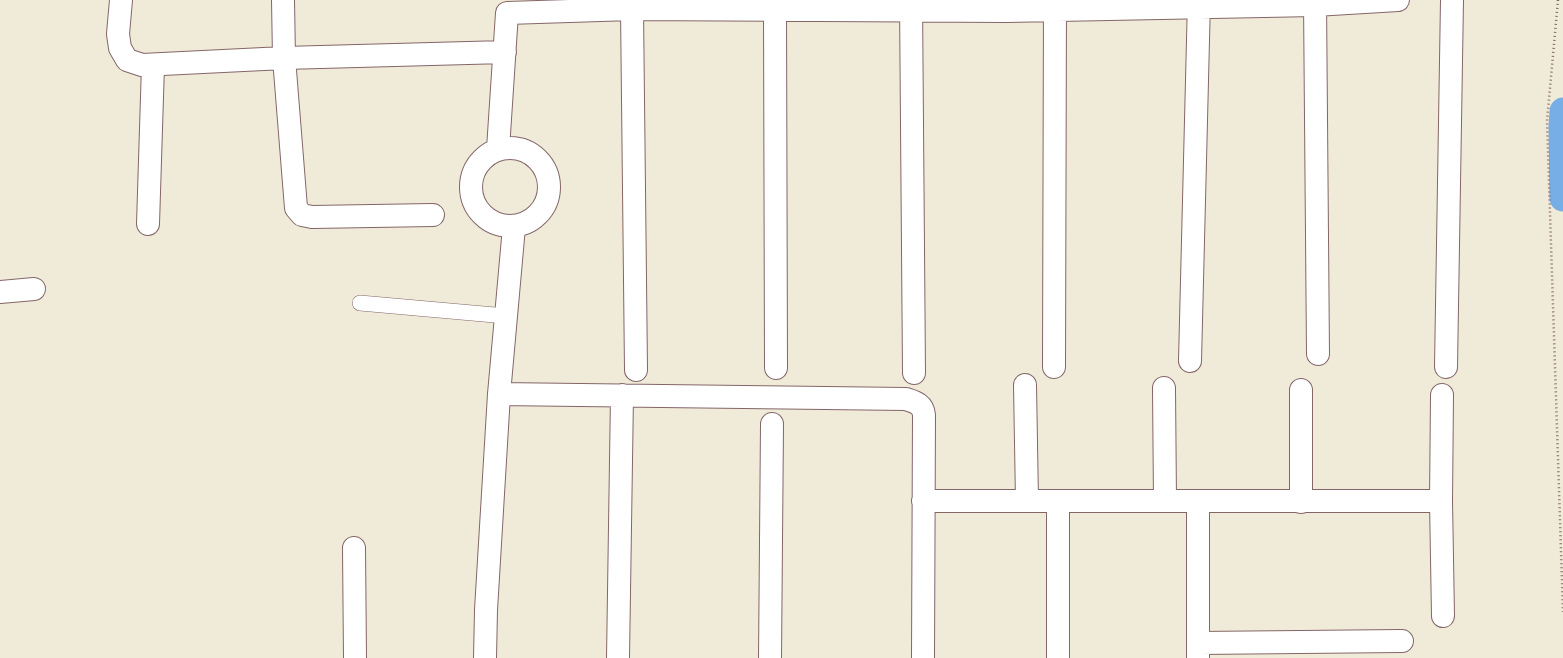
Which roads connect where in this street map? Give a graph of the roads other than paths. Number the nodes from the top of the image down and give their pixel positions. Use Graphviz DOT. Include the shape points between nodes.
graph roads {
  1 [pos="121,0"];
  2 [pos="283,0"];
  3 [pos="1398,0"];
  4 [pos="1452,0"];
  5 [pos="1315,2"];
  6 [pos="1199,4"];
  7 [pos="910,5"];
  8 [pos="1055,5"];
  9 [pos="508,7"];
  10 [pos="632,9"];
  11 [pos="775,10"];
  12 [pos="505,52"];
  13 [pos="284,58"];
  14 [pos="153,65"];
  15 [pos="498,149"];
  16 [pos="433,215"];
  17 [pos="148,224"];
  18 [pos="514,227"];
  19 [pos="34,289"];
  20 [pos="0,292"];
  21 [pos="360,303"];
  22 [pos="506,316"];
  23 [pos="1318,354"];
  24 [pos="1190,361"];
  25 [pos="1054,367"];
  26 [pos="1446,367"];
  27 [pos="776,368"];
  28 [pos="636,370"];
  29 [pos="914,373"];
  30 [pos="1025,385"];
  31 [pos="1164,388"];
  32 [pos="1301,390"];
  33 [pos="499,394"];
  34 [pos="622,395"];
  35 [pos="1442,395"];
  36 [pos="772,424"];
  37 [pos="923,501"];
  38 [pos="1028,501"];
  39 [pos="1058,502"];
  40 [pos="1165,502"];
  41 [pos="1198,502"];
  42 [pos="1301,502"];
  43 [pos="1441,502"];
  44 [pos="354,548"];
  45 [pos="1443,616"];
  46 [pos="1402,641"];
  47 [pos="1198,651"];
  48 [pos="355,658"];
  49 [pos="485,658"];
  50 [pos="618,658"];
  51 [pos="770,658"];
  52 [pos="923,658"];
  53 [pos="1058,658"];
  1 -- 14 [label="street" via="118,34 120,48 127,60 142,65"];
  2 -- 13 [label="street"];
  3 -- 5 [label="street"];
  4 -- 26 [label="street"];
  5 -- 6 [label="street"];
  5 -- 23 [label="street"];
  6 -- 8 [label="street"];
  6 -- 24 [label="street"];
  7 -- 8 [label="street"];
  7 -- 11 [label="street"];
  7 -- 29 [label="street"];
  8 -- 25 [label="street"];
  9 -- 10 [label="street"];
  9 -- 12 [label="street"];
  10 -- 11 [label="street"];
  10 -- 28 [label="street"];
  11 -- 27 [label="street"];
  12 -- 13 [label="street"];
  12 -- 15 [label="street"];
  13 -- 14 [label="street"];
  13 -- 16 [label="street" via="296,208 302,215"];
  14 -- 17 [label="street"];
  15 -- 18 [label="street" via="486,155 477,164 470,189 473,202 490,222"];
  15 -- 18 [label="street" via="512,147 526,151 538,159 546,172 549,186 547,201 540,214 528,223"];
  18 -- 22 [label="street"];
  19 -- 20 [label="street"];
  21 -- 22 [label="lane"];
  22 -- 33 [label="street"];
  30 -- 38 [label="street"];
  31 -- 40 [label="street"];
  32 -- 42 [label="street"];
  33 -- 34 [label="street"];
  33 -- 49 [label="street"];
  34 -- 37 [label="street" via="906,399 917,402 923,409"];
  34 -- 50 [label="street"];
  35 -- 43 [label="street"];
  36 -- 51 [label="street"];
  37 -- 38 [label="street"];
  37 -- 52 [label="street"];
  38 -- 39 [label="street"];
  39 -- 40 [label="street"];
  39 -- 53 [label="street"];
  40 -- 41 [label="street"];
  41 -- 42 [label="street"];
  41 -- 47 [label="street"];
  42 -- 43 [label="street"];
  43 -- 45 [label="street"];
  44 -- 48 [label="street"];
  46 -- 47 [label="street"];
}
